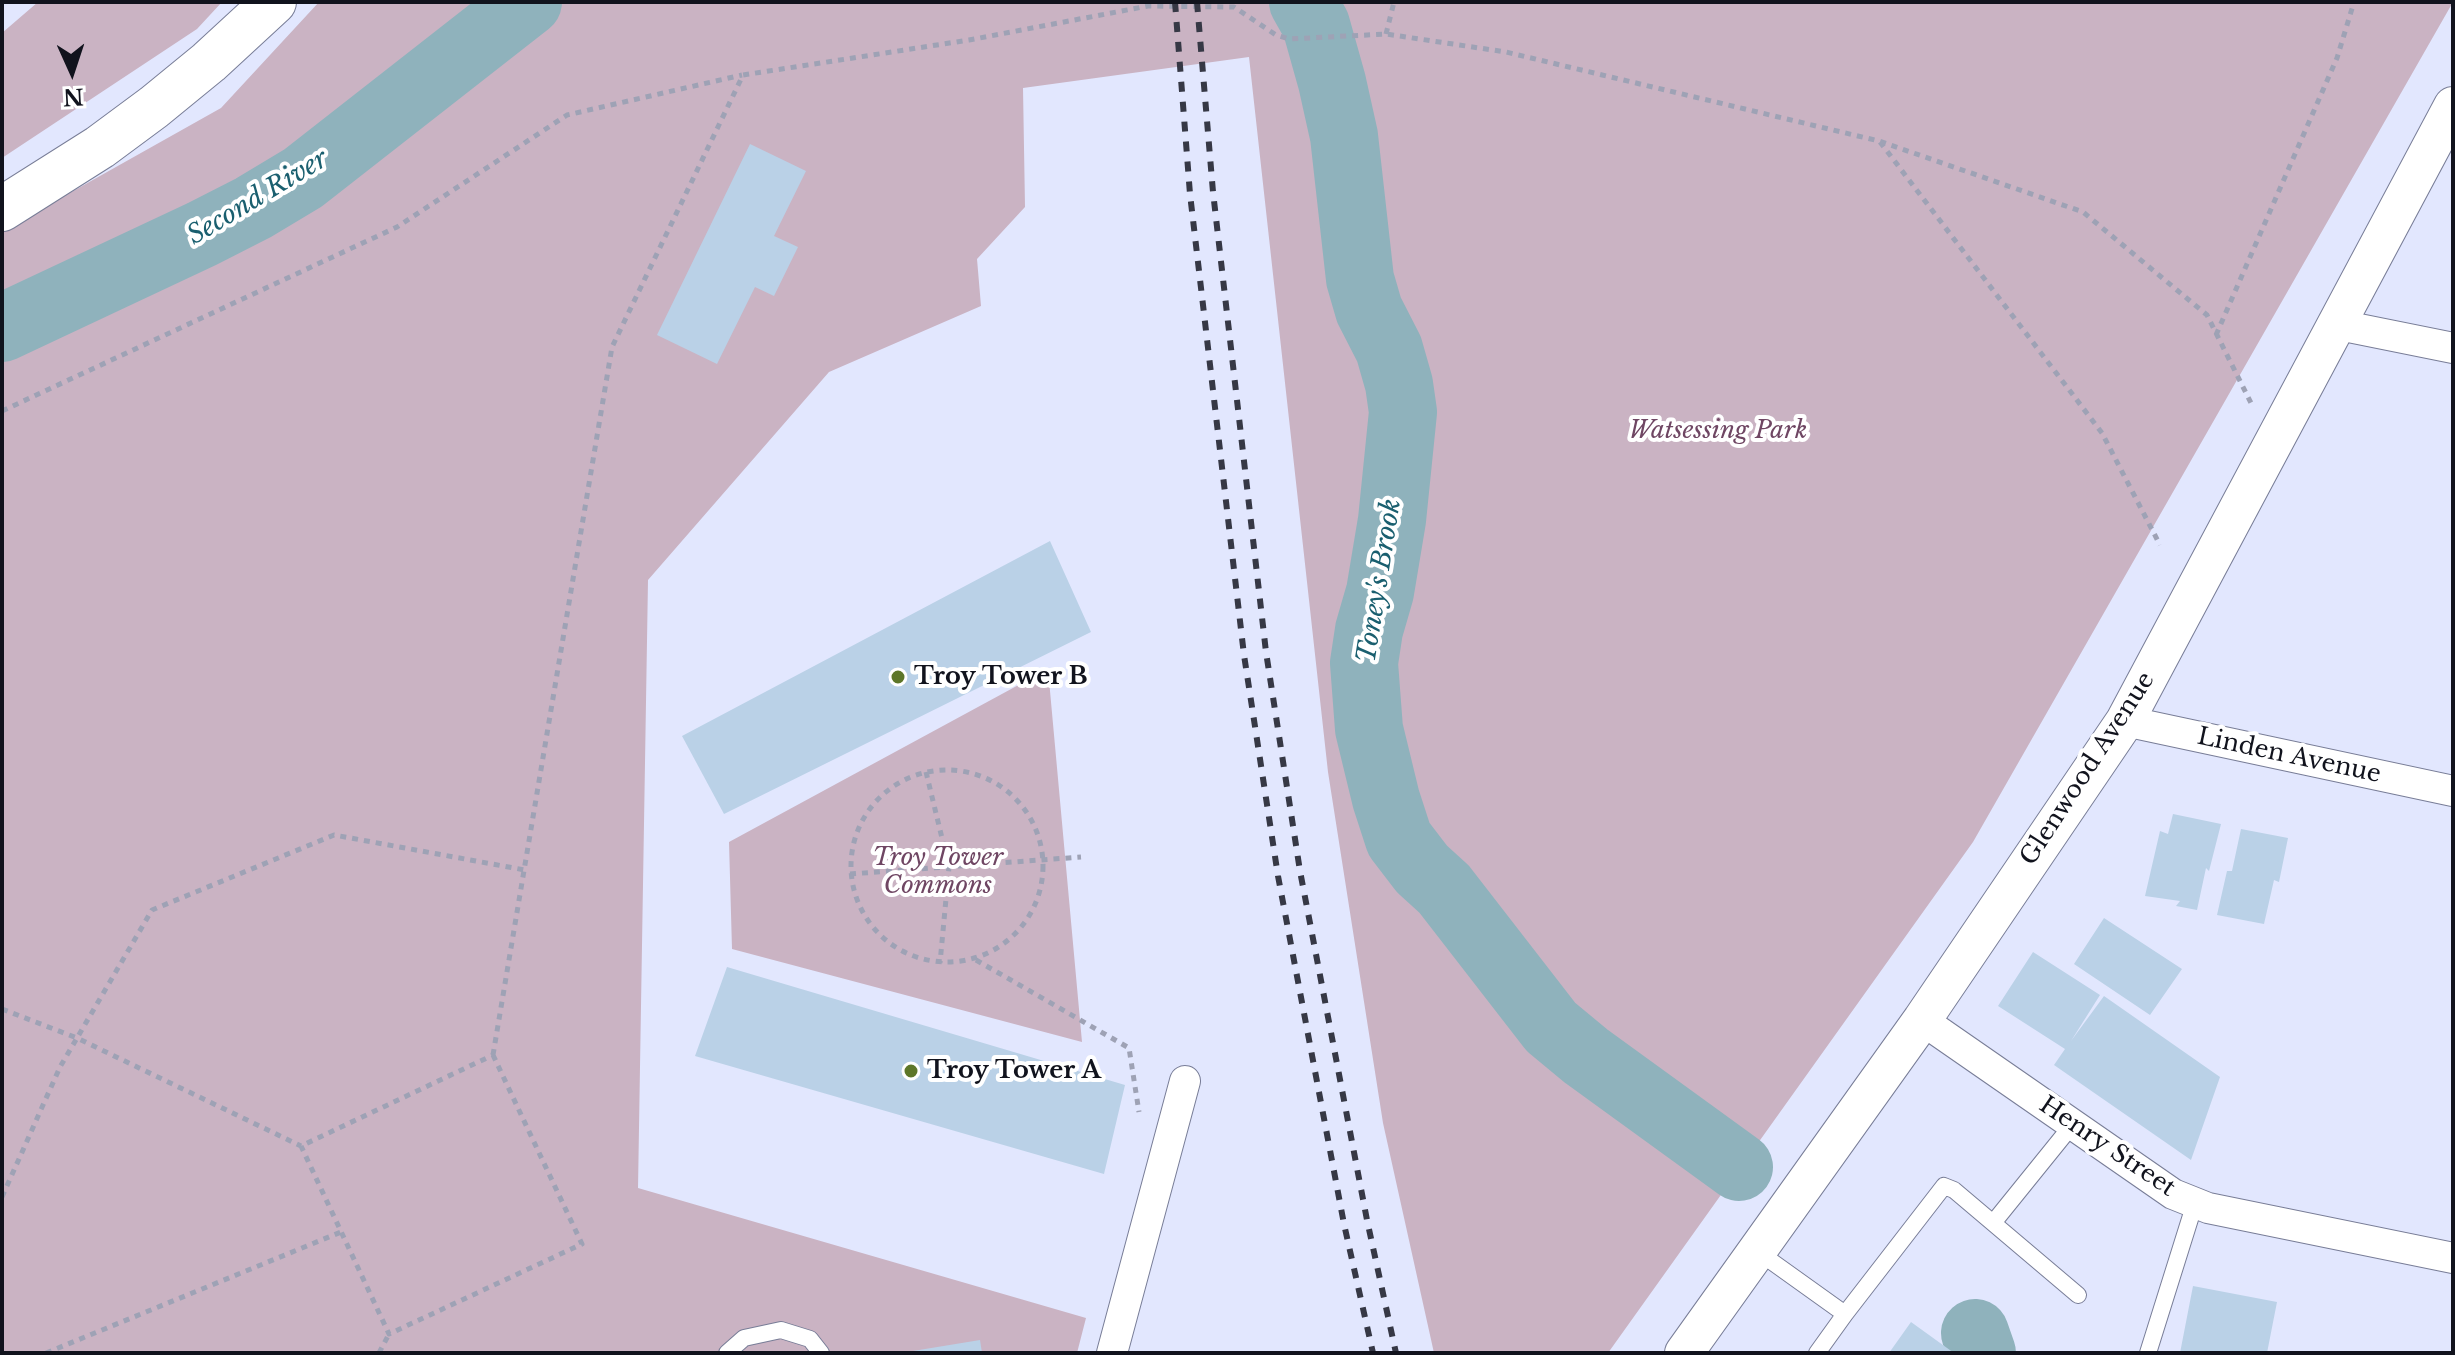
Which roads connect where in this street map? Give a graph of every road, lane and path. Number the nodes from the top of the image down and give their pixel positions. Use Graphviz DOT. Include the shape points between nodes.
graph roads {
  1 [pos="274,2"];
  2 [pos="1394,2"];
  3 [pos="2354,2"];
  4 [pos="1386,34"];
  5 [pos="743,75"];
  6 [pos="2453,106"];
  7 [pos="1879,141"];
  8 [pos="2,209"];
  9 [pos="2334,324"];
  10 [pos="2216,335"];
  11 [pos="2453,348"];
  12 [pos="2,411"];
  13 [pos="2272,445"];
  14 [pos="2160,545"];
  15 [pos="2125,721"];
  16 [pos="926,772"];
  17 [pos="2453,791"];
  18 [pos="1081,857"];
  19 [pos="1043,859"];
  20 [pos="949,867"];
  21 [pos="525,870"];
  22 [pos="850,874"];
  23 [pos="975,960"];
  24 [pos="940,963"];
  25 [pos="2,1009"];
  26 [pos="1922,1020"];
  27 [pos="77,1038"];
  28 [pos="493,1055"];
  29 [pos="1185,1081"];
  30 [pos="1140,1121"];
  31 [pos="2073,1124"];
  32 [pos="301,1146"];
  33 [pos="2,1197"];
  34 [pos="2195,1203"];
  35 [pos="1993,1223"];
  36 [pos="341,1232"];
  37 [pos="1757,1251"];
  38 [pos="2453,1258"];
  39 [pos="2078,1295"];
  40 [pos="1845,1314"];
  41 [pos="389,1334"];
  42 [pos="46,1353"];
  43 [pos="379,1353"];
  44 [pos="727,1353"];
  45 [pos="821,1353"];
  46 [pos="1112,1353"];
  47 [pos="1684,1353"];
  48 [pos="1817,1353"];
  49 [pos="2148,1353"];
  1 -- 8 [label="main road" via="154,107"];
  2 -- 4 [label="path"];
  3 -- 10 [label="path" via="2337,58"];
  4 -- 5 [label="path" via="1299,39 1276,35 1234,7 1148,6"];
  4 -- 7 [label="path" via="1506,52"];
  5 -- 12 [label="path" via="567,115 397,227"];
  5 -- 21 [label="path" via="612,347"];
  6 -- 9 [label="street, Glenwood Avenue"];
  7 -- 10 [label="path" via="2083,212 2207,315"];
  7 -- 14 [label="path" via="2102,433"];
  9 -- 11 [label="street"];
  9 -- 13 [label="street, Glenwood Avenue"];
  10 -- 13 [label="path"];
  13 -- 15 [label="street, Glenwood Avenue"];
  15 -- 17 [label="street, Linden Avenue"];
  15 -- 26 [label="street, Glenwood Avenue"];
  16 -- 19 [label="path" via="956,770 985,777 1010,792 1030,815"];
  16 -- 20 [label="path"];
  16 -- 22 [label="path" via="900,781 878,798 852,846"];
  18 -- 19 [label="path"];
  19 -- 20 [label="path"];
  19 -- 23 [label="path" via="1038,901 1023,926 1002,947"];
  20 -- 22 [label="path"];
  20 -- 24 [label="path"];
  21 -- 27 [label="path" via="334,835 152,910"];
  21 -- 28 [label="path"];
  22 -- 24 [label="path" via="869,924 889,944"];
  23 -- 24 [label="path"];
  23 -- 30 [label="path" via="1129,1048"];
  25 -- 27 [label="path"];
  26 -- 31 [label="street, Henry Street"];
  26 -- 37 [label="street, Glenwood Avenue"];
  27 -- 32 [label="path"];
  27 -- 33 [label="path"];
  28 -- 32 [label="path"];
  28 -- 41 [label="path" via="582,1244"];
  29 -- 46 [label="street"];
  31 -- 34 [label="street, Henry Street" via="2173,1194"];
  31 -- 35 [label="lane"];
  32 -- 36 [label="path"];
  34 -- 38 [label="street, Henry Street"];
  34 -- 49 [label="lane"];
  35 -- 39 [label="lane"];
  35 -- 40 [label="lane" via="1944,1186"];
  36 -- 41 [label="path"];
  36 -- 42 [label="path"];
  37 -- 40 [label="lane"];
  37 -- 47 [label="street, Glenwood Avenue"];
  40 -- 48 [label="lane"];
  41 -- 43 [label="path"];
  44 -- 45 [label="lane" via="744,1338 781,1330 810,1339"];
}
